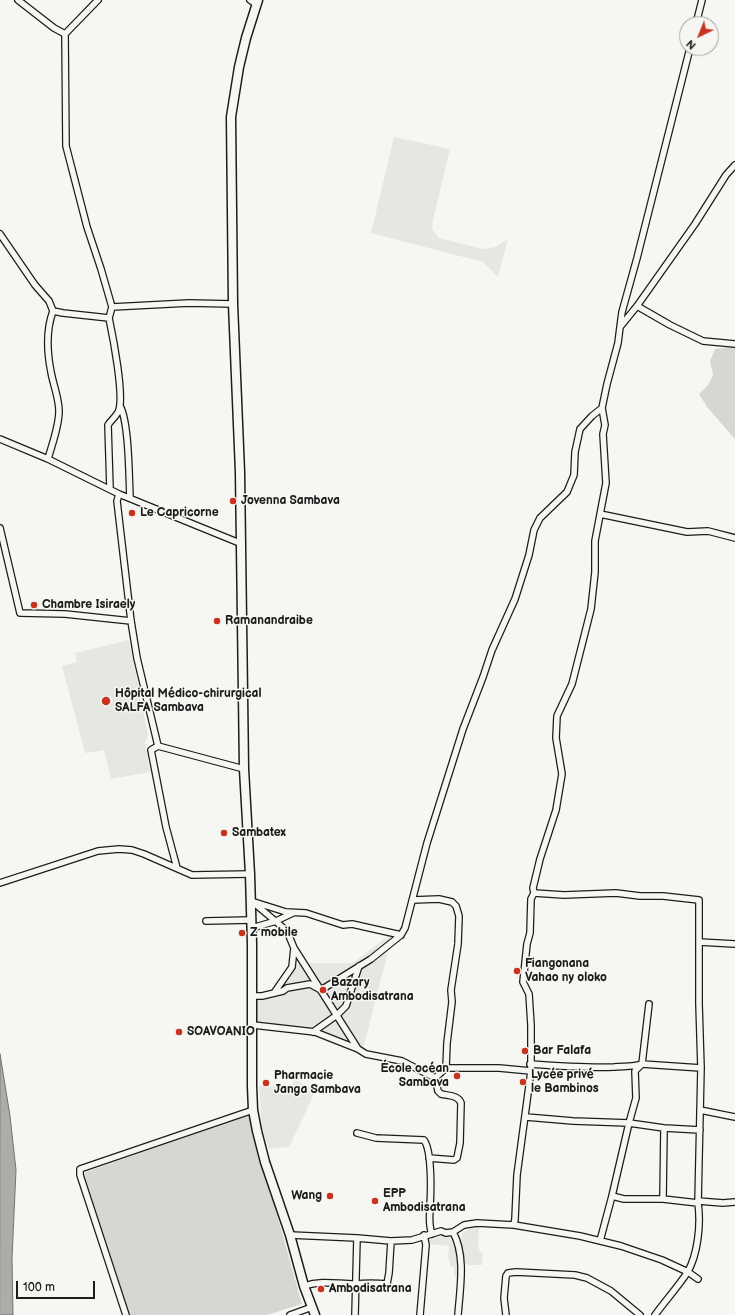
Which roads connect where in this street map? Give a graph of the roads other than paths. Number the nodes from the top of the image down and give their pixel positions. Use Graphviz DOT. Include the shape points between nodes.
graph roads {
  1 [pos="98,0"];
  2 [pos="702,0"];
  3 [pos="21,1"];
  4 [pos="255,1"];
  5 [pos="698,16"];
  6 [pos="65,34"];
  7 [pos="688,56"];
  8 [pos="735,165"];
  9 [pos="0,234"];
  10 [pos="232,304"];
  11 [pos="637,306"];
  12 [pos="112,307"];
  13 [pos="53,311"];
  14 [pos="109,318"];
  15 [pos="620,327"];
  16 [pos="735,344"];
  17 [pos="120,406"];
  18 [pos="602,408"];
  19 [pos="0,439"];
  20 [pos="48,459"];
  21 [pos="110,489"];
  22 [pos="119,494"];
  23 [pos="130,498"];
  24 [pos="600,514"];
  25 [pos="0,528"];
  26 [pos="735,538"];
  27 [pos="242,544"];
  28 [pos="131,621"];
  29 [pos="158,746"];
  30 [pos="244,769"];
  31 [pos="177,868"];
  32 [pos="250,874"];
  33 [pos="0,883"];
  34 [pos="534,893"];
  35 [pos="413,900"];
  36 [pos="251,901"];
  37 [pos="294,913"];
  38 [pos="206,921"];
  39 [pos="276,921"];
  40 [pos="252,924"];
  41 [pos="401,935"];
  42 [pos="699,942"];
  43 [pos="735,944"];
  44 [pos="294,948"];
  45 [pos="359,966"];
  46 [pos="321,990"];
  47 [pos="274,993"];
  48 [pos="252,996"];
  49 [pos="649,1004"];
  50 [pos="337,1015"];
  51 [pos="253,1025"];
  52 [pos="313,1032"];
  53 [pos="358,1049"];
  54 [pos="530,1064"];
  55 [pos="642,1064"];
  56 [pos="446,1068"];
  57 [pos="701,1068"];
  58 [pos="530,1071"];
  59 [pos="435,1078"];
  60 [pos="253,1110"];
  61 [pos="700,1110"];
  62 [pos="526,1117"];
  63 [pos="735,1117"];
  64 [pos="629,1123"];
  65 [pos="664,1128"];
  66 [pos="700,1130"];
  67 [pos="357,1133"];
  68 [pos="430,1158"];
  69 [pos="612,1196"];
  70 [pos="663,1199"];
  71 [pos="698,1202"];
  72 [pos="735,1202"];
  73 [pos="514,1225"];
  74 [pos="453,1232"];
  75 [pos="432,1234"];
  76 [pos="290,1235"];
  77 [pos="424,1235"];
  78 [pos="357,1238"];
  79 [pos="600,1241"];
  80 [pos="391,1242"];
  81 [pos="688,1272"];
  82 [pos="698,1279"];
  83 [pos="356,1284"];
  84 [pos="304,1286"];
  85 [pos="314,1311"];
  86 [pos="126,1315"];
  87 [pos="290,1315"];
  88 [pos="355,1315"];
  89 [pos="420,1315"];
  90 [pos="458,1315"];
  91 [pos="506,1315"];
  92 [pos="640,1315"];
  93 [pos="655,1315"];
  1 -- 6 [label="street"];
  2 -- 5 [label="street"];
  3 -- 6 [label="street"];
  4 -- 10 [label="main road" via="239,67 231,117"];
  6 -- 12 [label="street" via="66,146 87,228"];
  7 -- 15 [label="street"];
  8 -- 11 [label="street"];
  9 -- 13 [label="street"];
  10 -- 12 [label="street" via="189,303"];
  10 -- 27 [label="main road"];
  11 -- 15 [label="street"];
  11 -- 16 [label="street" via="703,340"];
  12 -- 14 [label="street"];
  13 -- 14 [label="street"];
  13 -- 20 [label="street" via="48,335 48,352 60,410"];
  14 -- 17 [label="street"];
  15 -- 18 [label="street"];
  17 -- 21 [label="street" via="108,425"];
  17 -- 23 [label="street" via="127,444"];
  18 -- 24 [label="street" via="605,425 603,434 606,483"];
  18 -- 35 [label="street" via="580,429 574,475 567,492 540,518 534,530 529,556 515,599 492,650 463,729 429,837"];
  19 -- 20 [label="street"];
  20 -- 21 [label="street"];
  21 -- 22 [label="street"];
  22 -- 23 [label="street"];
  22 -- 28 [label="street" via="117,501"];
  23 -- 27 [label="street"];
  24 -- 26 [label="street" via="687,532 708,531"];
  24 -- 34 [label="street" via="595,541 591,609 572,684 557,716 556,738 562,774 556,810 540,858"];
  25 -- 28 [label="street" via="20,613 65,614"];
  27 -- 30 [label="main road"];
  28 -- 29 [label="street"];
  29 -- 30 [label="street"];
  29 -- 31 [label="street" via="150,750"];
  30 -- 32 [label="main road"];
  31 -- 32 [label="street" via="192,875"];
  31 -- 33 [label="street" via="132,850 119,849 98,851"];
  32 -- 36 [label="main road"];
  34 -- 42 [label="street" via="616,893 699,900"];
  34 -- 54 [label="street" via="523,982 529,994"];
  35 -- 41 [label="street"];
  35 -- 56 [label="street" via="439,899 452,902 459,916"];
  36 -- 37 [label="street"];
  36 -- 39 [label="street"];
  36 -- 40 [label="main road"];
  37 -- 39 [label="street"];
  37 -- 41 [label="street" via="306,913 344,924"];
  38 -- 40 [label="street"];
  39 -- 40 [label="street"];
  39 -- 44 [label="street" via="287,931"];
  40 -- 48 [label="main road"];
  41 -- 45 [label="street"];
  42 -- 43 [label="street"];
  42 -- 57 [label="street"];
  44 -- 46 [label="street"];
  44 -- 47 [label="street" via="292,967"];
  45 -- 46 [label="street"];
  45 -- 50 [label="street" via="346,1006"];
  46 -- 47 [label="street" via="310,984"];
  46 -- 50 [label="street"];
  47 -- 48 [label="street"];
  48 -- 51 [label="main road"];
  49 -- 55 [label="street"];
  50 -- 52 [label="street"];
  50 -- 53 [label="street"];
  51 -- 52 [label="street"];
  51 -- 60 [label="main road"];
  52 -- 53 [label="street"];
  53 -- 59 [label="street" via="366,1054 402,1061"];
  54 -- 55 [label="street" via="596,1068"];
  54 -- 58 [label="street"];
  55 -- 57 [label="street"];
  55 -- 64 [label="street" via="635,1071 636,1098"];
  56 -- 58 [label="street"];
  56 -- 59 [label="street"];
  57 -- 61 [label="street"];
  58 -- 62 [label="street"];
  59 -- 68 [label="street" via="441,1094 460,1099 460,1143 457,1158 454,1160"];
  60 -- 76 [label="main road" via="265,1162"];
  60 -- 86 [label="street" via="80,1169"];
  61 -- 63 [label="street"];
  61 -- 66 [label="street"];
  62 -- 64 [label="street"];
  62 -- 73 [label="street" via="520,1152"];
  64 -- 65 [label="street"];
  64 -- 69 [label="street"];
  65 -- 66 [label="street"];
  65 -- 70 [label="street"];
  66 -- 71 [label="street"];
  67 -- 68 [label="street" via="376,1138 424,1140"];
  68 -- 75 [label="street" via="429,1226"];
  69 -- 70 [label="street" via="624,1199"];
  69 -- 79 [label="street"];
  70 -- 71 [label="street"];
  71 -- 72 [label="street"];
  71 -- 81 [label="street" via="700,1221 696,1249"];
  73 -- 74 [label="street" via="477,1223"];
  73 -- 79 [label="street"];
  74 -- 75 [label="street"];
  74 -- 90 [label="street" via="460,1255"];
  75 -- 77 [label="street"];
  76 -- 78 [label="street"];
  76 -- 84 [label="main road"];
  77 -- 80 [label="street" via="412,1240"];
  77 -- 89 [label="street" via="426,1245"];
  78 -- 80 [label="street"];
  78 -- 83 [label="street"];
  79 -- 81 [label="street" via="628,1248"];
  80 -- 83 [label="street" via="387,1284"];
  81 -- 82 [label="street"];
  81 -- 93 [label="street"];
  83 -- 84 [label="street" via="326,1282"];
  83 -- 88 [label="street"];
  84 -- 85 [label="main road"];
  85 -- 87 [label="street"];
  91 -- 92 [label="street" via="506,1276 508,1273 516,1272 587,1278 611,1291"];
}
